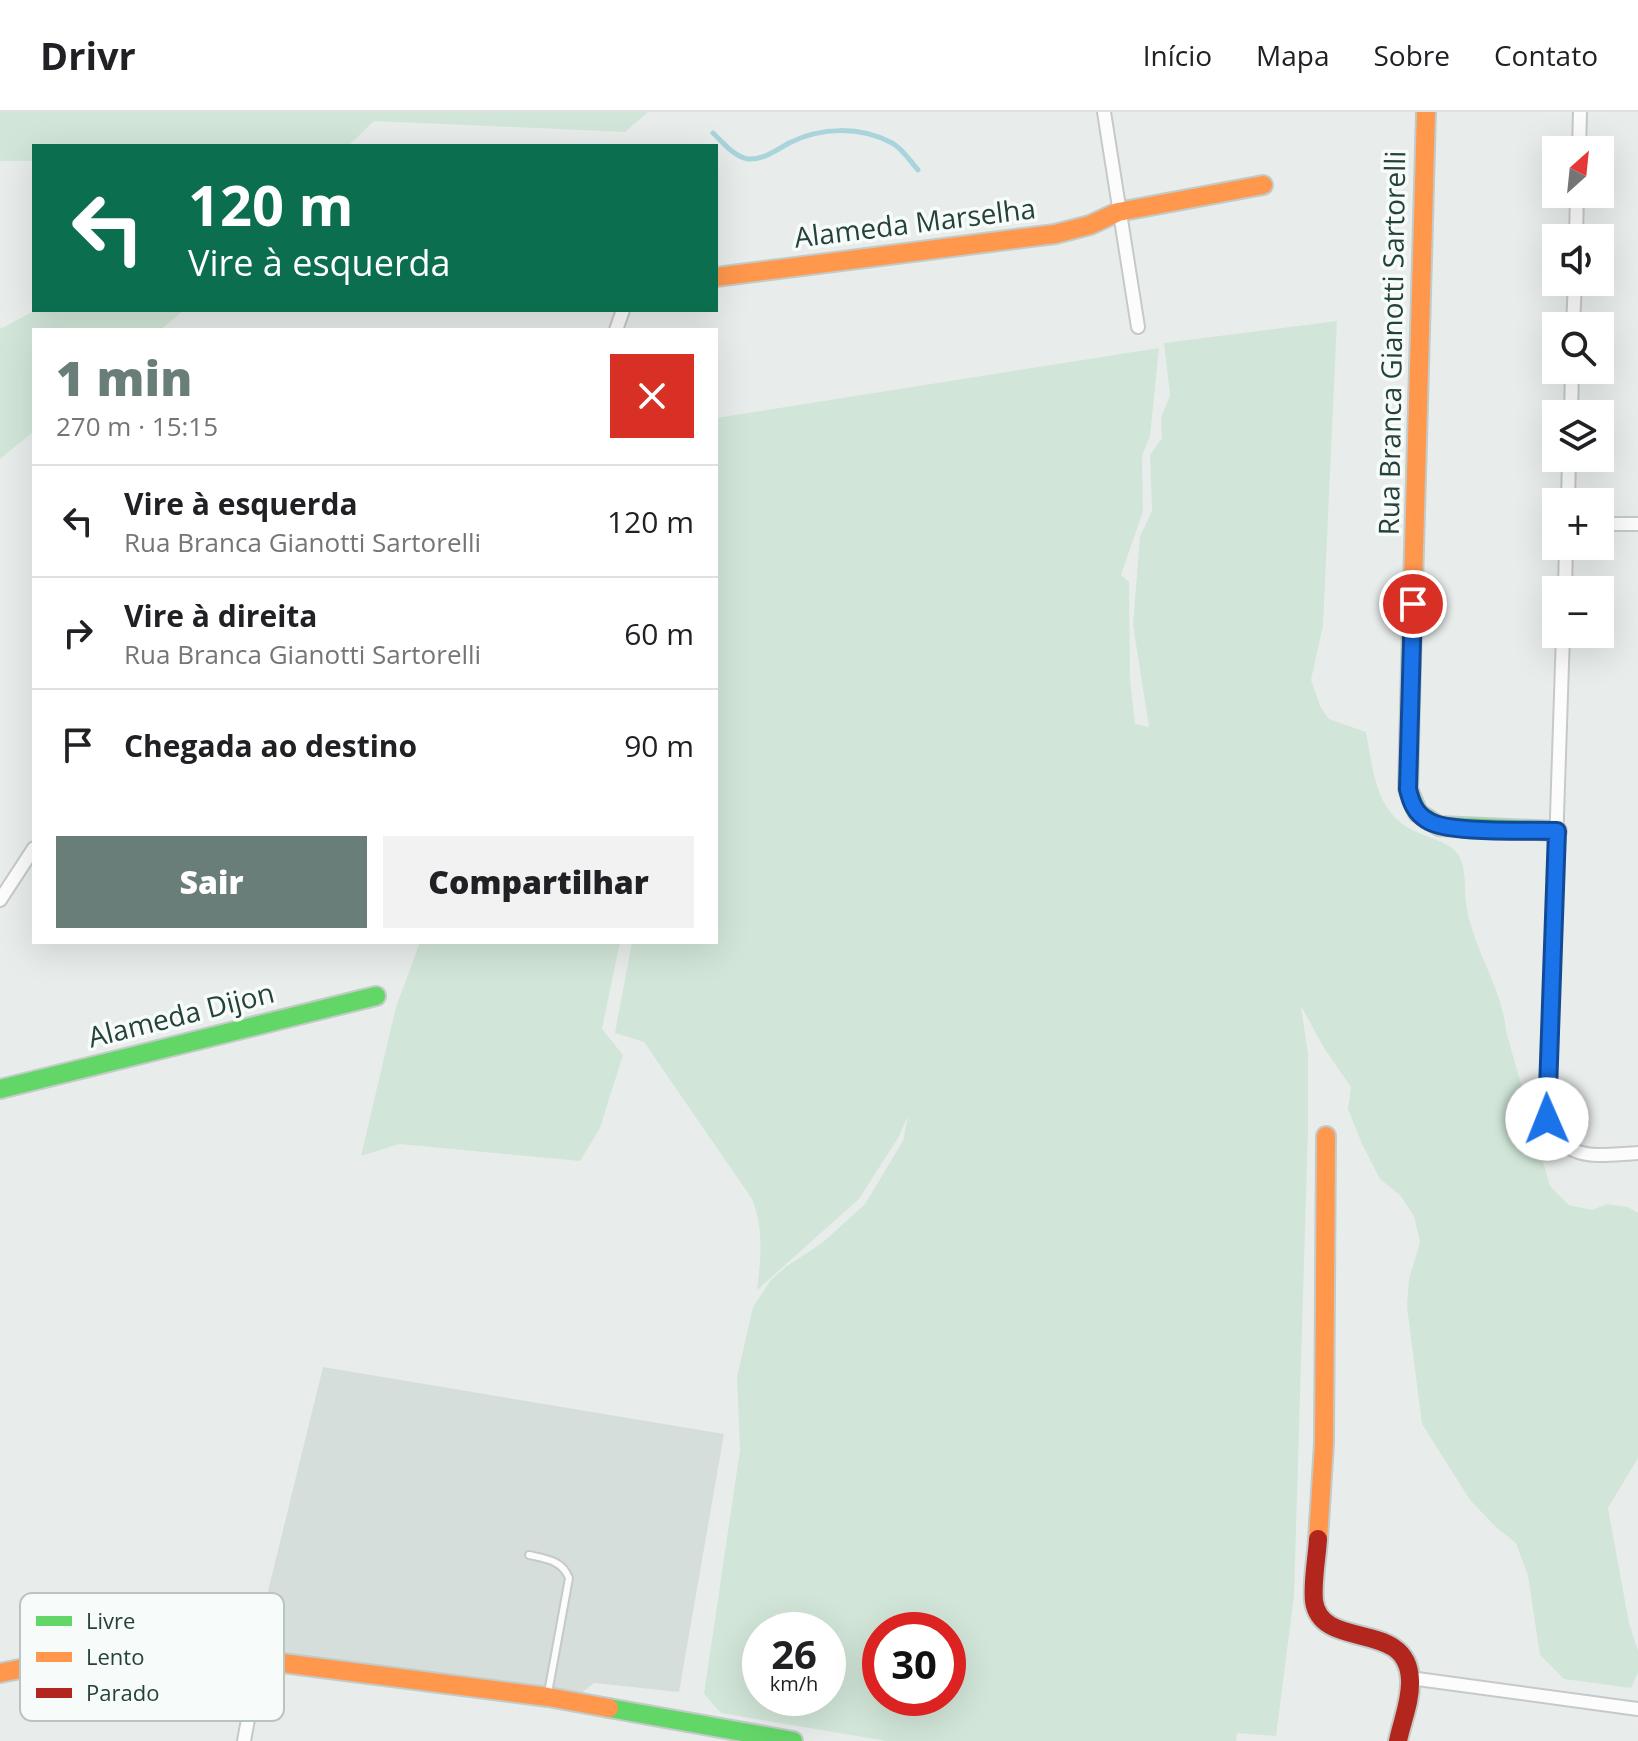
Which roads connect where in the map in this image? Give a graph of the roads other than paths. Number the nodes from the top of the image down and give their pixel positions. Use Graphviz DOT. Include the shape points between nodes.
graph roads {
  1 [pos="1104,112"];
  2 [pos="1426,112"];
  3 [pos="1580,112"];
  4 [pos="1579,136"];
  5 [pos="1263,185"];
  6 [pos="1118,212"];
  7 [pos="718,277"];
  8 [pos="1138,327"];
  9 [pos="1614,524"];
  10 [pos="1638,524"];
  11 [pos="1563,648"];
  12 [pos="1557,831"];
  13 [pos="32,851"];
  14 [pos="0,900"];
  15 [pos="376,996"];
  16 [pos="0,1089"];
  17 [pos="1326,1136"];
  18 [pos="1638,1153"];
  19 [pos="529,1555"];
  20 [pos="284,1663"];
  21 [pos="20,1669"];
  22 [pos="0,1673"];
  23 [pos="1410,1678"];
  24 [pos="548,1697"];
  25 [pos="1638,1709"];
  26 [pos="248,1721"];
  27 [pos="244,1741"];
  28 [pos="793,1741"];
  29 [pos="1398,1741"];
  1 -- 6 [label="street"];
  2 -- 12 [label="street, Rua Branca Gianotti Sartorelli" via="1408,789 1418,813 1439,826"];
  3 -- 4 [label="street"];
  5 -- 6 [label="street, Alameda Marselha"];
  6 -- 7 [label="street, Alameda Marselha" via="1055,234"];
  6 -- 8 [label="street"];
  9 -- 10 [label="street"];
  11 -- 12 [label="street"];
  12 -- 18 [label="street" via="1547,1119 1552,1133 1576,1152"];
  13 -- 14 [label="street"];
  15 -- 16 [label="street, Alameda Dijon"];
  17 -- 23 [label="street" via="1324,1443 1314,1602 1319,1614 1338,1629 1384,1640 1397,1650"];
  19 -- 24 [label="lane" via="555,1561 569,1578"];
  20 -- 24 [label="street"];
  21 -- 22 [label="street"];
  23 -- 25 [label="street"];
  23 -- 29 [label="street"];
  24 -- 28 [label="street"];
  26 -- 27 [label="street"];
}
